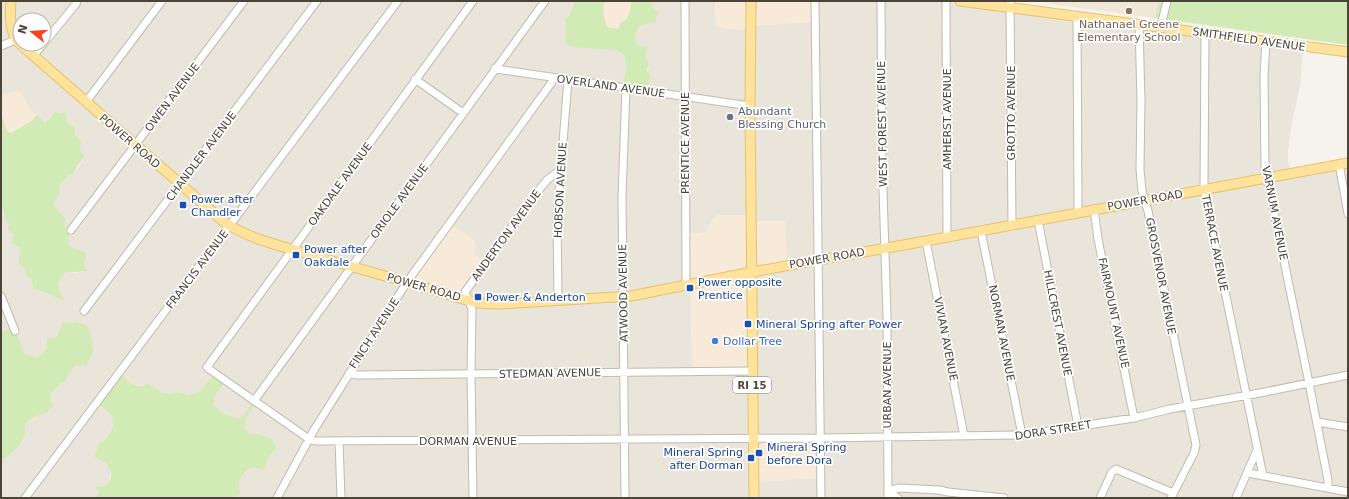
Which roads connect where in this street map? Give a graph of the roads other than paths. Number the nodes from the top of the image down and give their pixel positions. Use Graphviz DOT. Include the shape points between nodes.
graph roads {
  1 [pos="11,1"];
  2 [pos="77,1"];
  3 [pos="162,1"];
  4 [pos="244,1"];
  5 [pos="317,1"];
  6 [pos="398,1"];
  7 [pos="473,1"];
  8 [pos="545,1"];
  9 [pos="685,1"];
  10 [pos="751,1"];
  11 [pos="815,1"];
  12 [pos="881,1"];
  13 [pos="946,1"];
  14 [pos="960,1"];
  15 [pos="1168,1"];
  16 [pos="1010,4"];
  17 [pos="1077,16"];
  18 [pos="12,23"];
  19 [pos="1138,24"];
  20 [pos="1161,26"];
  21 [pos="52,33"];
  22 [pos="1205,33"];
  23 [pos="1266,41"];
  24 [pos="12,44"];
  25 [pos="1,46"];
  26 [pos="28,52"];
  27 [pos="36,52"];
  28 [pos="1348,52"];
  29 [pos="33,56"];
  30 [pos="495,68"];
  31 [pos="553,78"];
  32 [pos="415,79"];
  33 [pos="568,80"];
  34 [pos="626,88"];
  35 [pos="685,96"];
  36 [pos="86,102"];
  37 [pos="750,106"];
  38 [pos="463,113"];
  39 [pos="135,145"];
  40 [pos="1344,164"];
  41 [pos="560,170"];
  42 [pos="1268,177"];
  43 [pos="179,184"];
  44 [pos="1204,189"];
  45 [pos="1145,201"];
  46 [pos="1094,209"];
  47 [pos="1078,212"];
  48 [pos="1348,214"];
  49 [pos="1038,220"];
  50 [pos="1012,225"];
  51 [pos="230,226"];
  52 [pos="71,230"];
  53 [pos="981,231"];
  54 [pos="947,237"];
  55 [pos="926,241"];
  56 [pos="885,248"];
  57 [pos="292,249"];
  58 [pos="818,260"];
  59 [pos="352,266"];
  60 [pos="752,272"];
  61 [pos="407,282"];
  62 [pos="686,285"];
  63 [pos="1,296"];
  64 [pos="624,296"];
  65 [pos="468,300"];
  66 [pos="558,300"];
  67 [pos="84,311"];
  68 [pos="15,331"];
  69 [pos="207,367"];
  70 [pos="752,371"];
  71 [pos="624,372"];
  72 [pos="349,373"];
  73 [pos="471,374"];
  74 [pos="1348,375"];
  75 [pos="1309,383"];
  76 [pos="1245,396"];
  77 [pos="254,401"];
  78 [pos="1187,406"];
  79 [pos="1134,418"];
  80 [pos="1317,422"];
  81 [pos="1078,426"];
  82 [pos="1348,427"];
  83 [pos="964,436"];
  84 [pos="1022,436"];
  85 [pos="887,437"];
  86 [pos="753,438"];
  87 [pos="820,438"];
  88 [pos="309,439"];
  89 [pos="624,439"];
  90 [pos="339,441"];
  91 [pos="472,441"];
  92 [pos="1257,450"];
  93 [pos="1248,473"];
  94 [pos="1263,476"];
  95 [pos="1328,488"];
  96 [pos="1348,492"];
  97 [pos="888,494"];
  98 [pos="951,495"];
  99 [pos="1172,496"];
  100 [pos="25,498"];
  101 [pos="277,498"];
  102 [pos="341,498"];
  103 [pos="473,498"];
  104 [pos="625,498"];
  105 [pos="754,498"];
  106 [pos="821,498"];
  107 [pos="898,498"];
  108 [pos="1004,498"];
  109 [pos="1100,498"];
  110 [pos="1236,498"];
  1 -- 18 [label="main road"];
  2 -- 21 [label="street"];
  3 -- 36 [label="street"];
  4 -- 39 [label="street, OWEN AVENUE"];
  5 -- 43 [label="street, CHANDLER AVENUE"];
  6 -- 51 [label="street, FRANCIS AVENUE"];
  7 -- 32 [label="street, OAKDALE AVENUE"];
  8 -- 30 [label="street, ORIOLE AVENUE"];
  9 -- 35 [label="street, PRENTICE AVENUE"];
  10 -- 37 [label="main road, RI 15"];
  11 -- 58 [label="street"];
  12 -- 56 [label="street, WEST FOREST AVENUE"];
  13 -- 54 [label="street, AMHERST AVENUE"];
  14 -- 16 [label="main road, SMITHFIELD AVENUE"];
  15 -- 20 [label="street"];
  16 -- 17 [label="main road, SMITHFIELD AVENUE"];
  16 -- 50 [label="street, GROTTO AVENUE"];
  17 -- 19 [label="main road, SMITHFIELD AVENUE"];
  17 -- 47 [label="street"];
  19 -- 20 [label="main road, SMITHFIELD AVENUE"];
  19 -- 45 [label="street, GROSVENOR AVENUE" via="1140,169"];
  20 -- 22 [label="main road, SMITHFIELD AVENUE"];
  22 -- 23 [label="main road, SMITHFIELD AVENUE"];
  22 -- 44 [label="street, TERRACE AVENUE"];
  23 -- 28 [label="main road, SMITHFIELD AVENUE"];
  23 -- 42 [label="street, VARNUM AVENUE" via="1264,156"];
  24 -- 25 [label="street"];
  26 -- 29 [label="main road, POWER ROAD"];
  27 -- 29 [label="street"];
  29 -- 36 [label="main road, POWER ROAD"];
  30 -- 31 [label="street, OVERLAND AVENUE"];
  30 -- 38 [label="street, ORIOLE AVENUE"];
  31 -- 33 [label="street, OVERLAND AVENUE"];
  31 -- 61 [label="street, FINCH AVENUE"];
  32 -- 38 [label="street"];
  32 -- 57 [label="street, OAKDALE AVENUE"];
  33 -- 34 [label="street, OVERLAND AVENUE"];
  33 -- 41 [label="street, HOBSON AVENUE"];
  34 -- 35 [label="street, OVERLAND AVENUE"];
  34 -- 64 [label="street, ATWOOD AVENUE" via="622,196"];
  35 -- 37 [label="street, OVERLAND AVENUE"];
  35 -- 62 [label="street, PRENTICE AVENUE"];
  36 -- 39 [label="main road, POWER ROAD"];
  37 -- 60 [label="main road, RI 15"];
  38 -- 59 [label="street, ORIOLE AVENUE"];
  39 -- 43 [label="main road, POWER ROAD"];
  39 -- 52 [label="street, OWEN AVENUE"];
  40 -- 42 [label="main road, POWER ROAD"];
  40 -- 48 [label="street"];
  41 -- 65 [label="street, ANDERTON AVENUE" via="547,180 534,196 469,286 465,292"];
  41 -- 66 [label="street, HOBSON AVENUE" via="557,217"];
  42 -- 44 [label="main road, POWER ROAD"];
  42 -- 75 [label="street, VARNUM AVENUE"];
  43 -- 51 [label="main road, POWER ROAD"];
  43 -- 67 [label="street, CHANDLER AVENUE"];
  44 -- 45 [label="main road, POWER ROAD"];
  44 -- 76 [label="street, TERRACE AVENUE"];
  45 -- 46 [label="main road, POWER ROAD"];
  45 -- 78 [label="street, GROSVENOR AVENUE"];
  46 -- 47 [label="main road, POWER ROAD"];
  46 -- 79 [label="street, FAIRMOUNT AVENUE"];
  47 -- 49 [label="main road, POWER ROAD"];
  49 -- 50 [label="main road, POWER ROAD"];
  49 -- 81 [label="street, HILLCREST AVENUE"];
  50 -- 53 [label="main road, POWER ROAD"];
  51 -- 57 [label="main road, POWER ROAD" via="243,233"];
  51 -- 100 [label="street, FRANCIS AVENUE"];
  53 -- 54 [label="main road, POWER ROAD"];
  53 -- 84 [label="street, NORMAN AVENUE"];
  54 -- 55 [label="main road, POWER ROAD"];
  55 -- 56 [label="main road, POWER ROAD"];
  55 -- 83 [label="street, VIVIAN AVENUE"];
  56 -- 58 [label="main road, POWER ROAD"];
  56 -- 85 [label="street, URBAN AVENUE"];
  57 -- 59 [label="main road, POWER ROAD"];
  57 -- 69 [label="street, OAKDALE AVENUE"];
  58 -- 60 [label="main road, POWER ROAD"];
  58 -- 87 [label="street"];
  59 -- 61 [label="main road, POWER ROAD"];
  59 -- 77 [label="street, ORIOLE AVENUE"];
  60 -- 62 [label="main road, POWER ROAD"];
  60 -- 70 [label="main road, RI 15"];
  61 -- 65 [label="main road, POWER ROAD"];
  61 -- 72 [label="street, FINCH AVENUE"];
  62 -- 64 [label="main road, POWER ROAD"];
  63 -- 68 [label="street"];
  64 -- 66 [label="main road, POWER ROAD"];
  64 -- 71 [label="street, ATWOOD AVENUE"];
  65 -- 66 [label="main road, POWER ROAD" via="498,304"];
  65 -- 73 [label="street, ANDERTON AVENUE" via="472,309"];
  69 -- 77 [label="street, DORMAN AVENUE"];
  70 -- 71 [label="street, STEDMAN AVENUE"];
  70 -- 86 [label="main road, RI 15"];
  71 -- 73 [label="street, STEDMAN AVENUE"];
  71 -- 89 [label="street, ATWOOD AVENUE"];
  72 -- 73 [label="street, STEDMAN AVENUE"];
  72 -- 88 [label="street, FINCH AVENUE"];
  73 -- 91 [label="street, ANDERTON AVENUE"];
  74 -- 75 [label="street, DORA STREET"];
  75 -- 76 [label="street, DORA STREET"];
  75 -- 80 [label="street, VARNUM AVENUE"];
  76 -- 78 [label="street, DORA STREET"];
  76 -- 92 [label="street, TERRACE AVENUE"];
  77 -- 88 [label="street, DORMAN AVENUE"];
  78 -- 79 [label="street, DORA STREET"];
  78 -- 99 [label="street, GROSVENOR AVENUE" via="1196,448"];
  79 -- 81 [label="street, DORA STREET"];
  80 -- 82 [label="street"];
  80 -- 95 [label="street, VARNUM AVENUE"];
  81 -- 84 [label="street, DORA STREET"];
  83 -- 84 [label="street, DORA STREET"];
  83 -- 85 [label="street, DORA STREET"];
  85 -- 87 [label="street, DORA STREET"];
  85 -- 97 [label="street, URBAN AVENUE"];
  86 -- 87 [label="street, DORA STREET"];
  86 -- 89 [label="street, DORMAN AVENUE"];
  86 -- 105 [label="main road, RI 15"];
  87 -- 106 [label="street"];
  88 -- 90 [label="street, DORMAN AVENUE"];
  88 -- 101 [label="street, FINCH AVENUE"];
  89 -- 91 [label="street, DORMAN AVENUE"];
  89 -- 104 [label="street, ATWOOD AVENUE"];
  90 -- 91 [label="street, DORMAN AVENUE"];
  90 -- 102 [label="street"];
  91 -- 103 [label="street, ANDERTON AVENUE"];
  92 -- 93 [label="street"];
  92 -- 94 [label="street, TERRACE AVENUE"];
  93 -- 94 [label="street"];
  93 -- 110 [label="street"];
  94 -- 95 [label="street"];
  95 -- 96 [label="street"];
  97 -- 98 [label="street" via="899,488 938,490"];
  97 -- 107 [label="street"];
  98 -- 108 [label="street"];
  99 -- 109 [label="street" via="1116,469 1112,472"];
}
